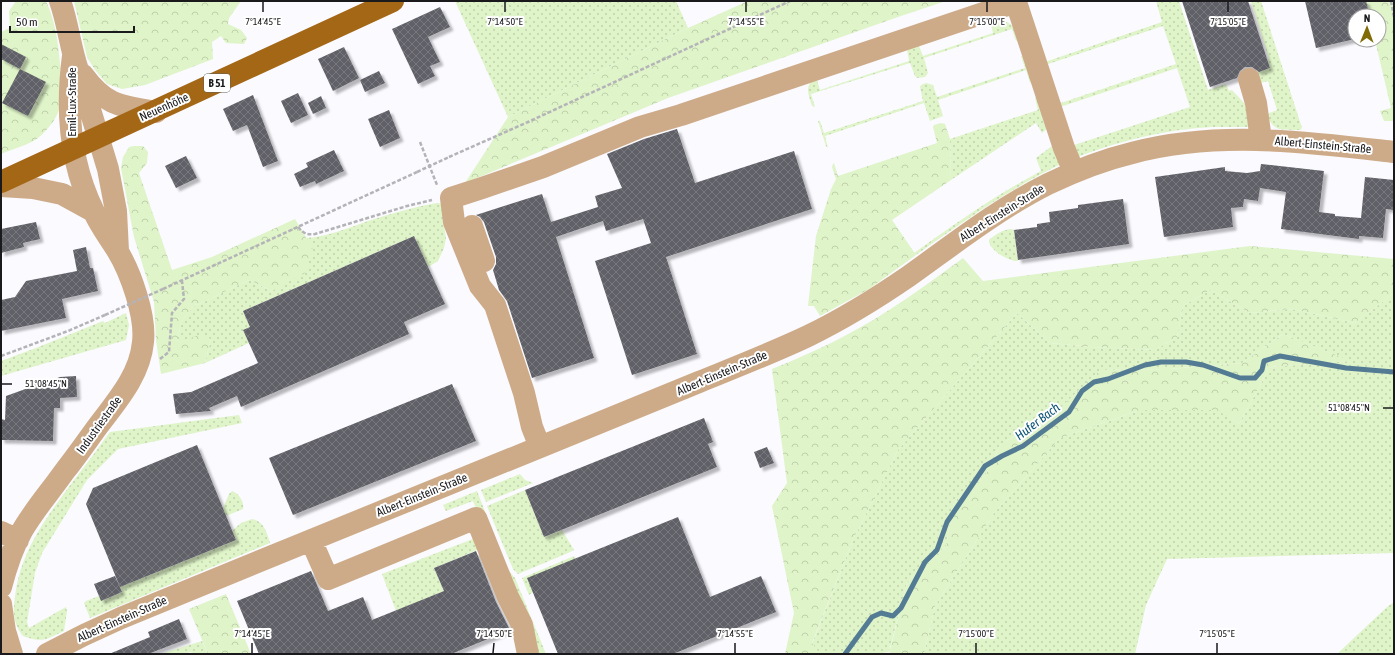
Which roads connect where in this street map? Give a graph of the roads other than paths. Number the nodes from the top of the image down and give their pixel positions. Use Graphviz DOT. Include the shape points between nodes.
graph roads {
  1 [pos="60,1"];
  2 [pos="393,1"];
  3 [pos="76,63"];
  4 [pos="1249,79"];
  5 [pos="156,112"];
  6 [pos="98,137"];
  7 [pos="1261,140"];
  8 [pos="73,148"];
  9 [pos="1394,152"];
  10 [pos="1074,172"];
  11 [pos="1,182"];
  12 [pos="1,186"];
  13 [pos="93,211"];
  14 [pos="472,226"];
  15 [pos="118,251"];
  16 [pos="494,305"];
  17 [pos="540,447"];
  18 [pos="9,536"];
  19 [pos="311,540"];
  20 [pos="1,587"];
  21 [pos="1,604"];
  22 [pos="12,654"];
  23 [pos="47,654"];
  24 [pos="528,654"];
  1 -- 3 [label="street, Emil-Lux-Straße"];
  2 -- 5 [label="main road, Neuenhöhe / B 51"];
  3 -- 5 [label="street, Emil-Lux-Straße" via="91,86 106,100"];
  3 -- 6 [label="street, Emil-Lux-Straße"];
  3 -- 8 [label="street, Emil-Lux-Straße" via="70,76"];
  4 -- 7 [label="street" via="1256,103"];
  5 -- 6 [label="main road, Neuenhöhe / B 51"];
  6 -- 8 [label="main road, Neuenhöhe / B 51"];
  6 -- 15 [label="street, Industriestraße" via="108,169 116,211"];
  7 -- 9 [label="street, Albert-Einstein-Straße"];
  7 -- 10 [label="street, Albert-Einstein-Straße" via="1217,140 1170,145 1127,154"];
  8 -- 11 [label="main road, Neuenhöhe / B 51"];
  8 -- 13 [label="street, Industriestraße" via="80,180"];
  10 -- 16 [label="street" via="1016,2 640,127 543,167 451,198 454,222 480,286"];
  10 -- 17 [label="street, Albert-Einstein-Straße" via="998,213 876,298 822,329 752,361"];
  12 -- 13 [label="street" via="34,188 62,194"];
  13 -- 15 [label="street, Industriestraße"];
  14 -- 16 [label="street" via="491,284"];
  15 -- 18 [label="street, Industriestraße" via="143,319 143,344 138,363 114,406 37,508"];
  16 -- 17 [label="street"];
  17 -- 19 [label="street, Albert-Einstein-Straße"];
  18 -- 20 [label="street, Industriestraße" via="9,560"];
  19 -- 23 [label="street, Albert-Einstein-Straße" via="121,618"];
  19 -- 24 [label="street" via="328,579 476,518 522,626"];
  21 -- 22 [label="street" via="4,631"];
}
